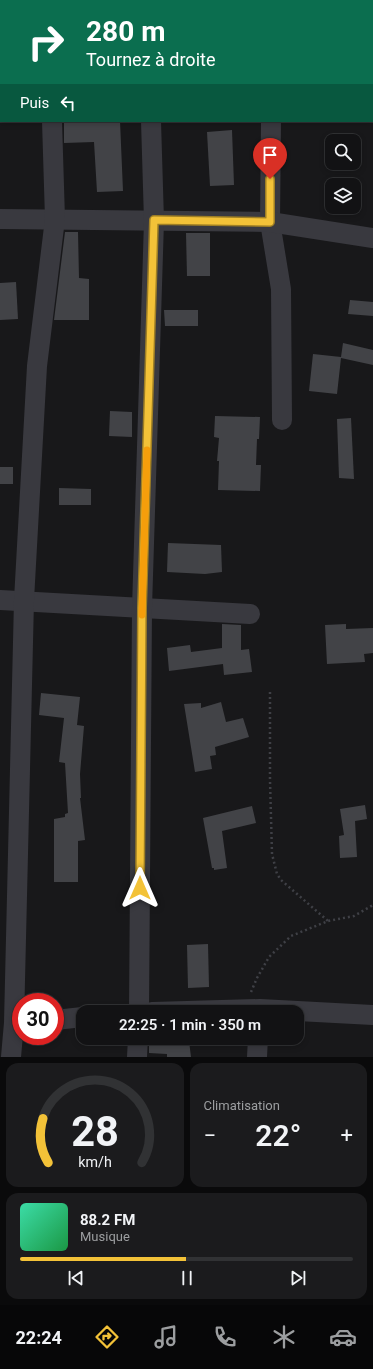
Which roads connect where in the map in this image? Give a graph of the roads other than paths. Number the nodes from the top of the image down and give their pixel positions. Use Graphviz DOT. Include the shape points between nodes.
graph roads {
  1 [pos="52,122"];
  2 [pos="151,122"];
  3 [pos="271,122"];
  4 [pos="0,219"];
  5 [pos="55,219"];
  6 [pos="154,220"];
  7 [pos="270,222"];
  8 [pos="373,238"];
  9 [pos="282,420"];
  10 [pos="0,600"];
  11 [pos="24,600"];
  12 [pos="142,608"];
  13 [pos="250,614"];
  14 [pos="13,993"];
  15 [pos="139,1005"];
  16 [pos="304,1012"];
  17 [pos="373,1014"];
  18 [pos="76,1018"];
  19 [pos="64,1019"];
  20 [pos="12,1023"];
  21 [pos="138,1045"];
  22 [pos="258,1045"];
  23 [pos="11,1057"];
  24 [pos="137,1057"];
  25 [pos="257,1057"];
  1 -- 5 [label="street"];
  2 -- 6 [label="street"];
  3 -- 7 [label="street"];
  4 -- 5 [label="street"];
  5 -- 6 [label="street"];
  5 -- 11 [label="street" via="37,366"];
  6 -- 7 [label="street"];
  6 -- 12 [label="street"];
  7 -- 8 [label="street"];
  7 -- 9 [label="street" via="280,290"];
  10 -- 11 [label="street"];
  11 -- 12 [label="street"];
  11 -- 14 [label="street"];
  12 -- 13 [label="street"];
  12 -- 15 [label="street"];
  16 -- 17 [label="street"];
  18 -- 19 [label="street"];
  20 -- 23 [label="street"];
  21 -- 24 [label="street"];
  22 -- 25 [label="street"];
}
